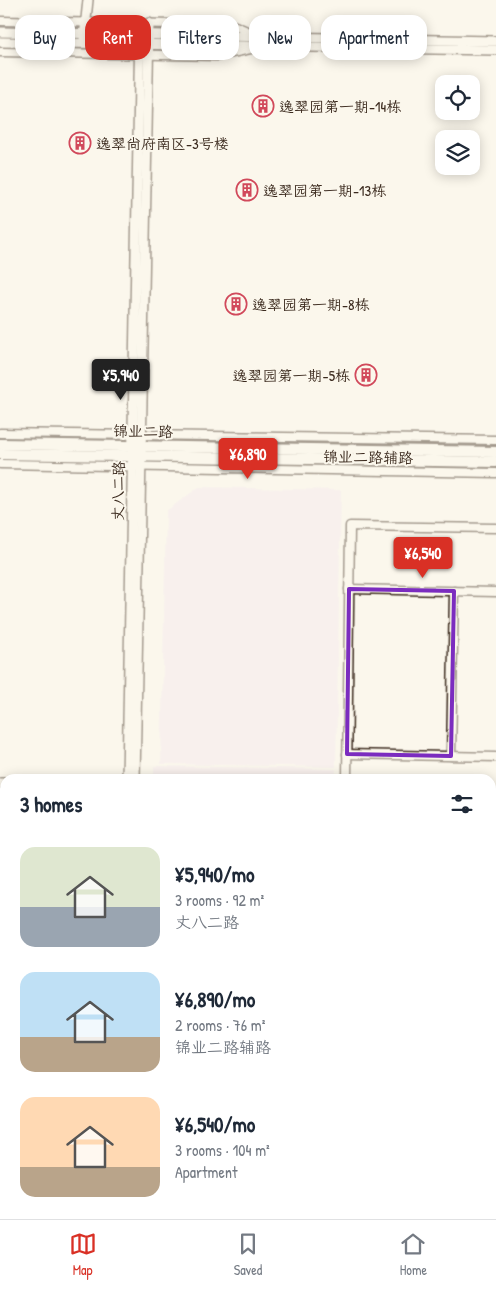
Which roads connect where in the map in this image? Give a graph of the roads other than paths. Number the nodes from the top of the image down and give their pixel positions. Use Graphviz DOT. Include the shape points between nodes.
graph roads {
  1 [pos="88,0"];
  2 [pos="87,15"];
  3 [pos="0,21"];
  4 [pos="85,22"];
  5 [pos="151,23"];
  6 [pos="85,28"];
  7 [pos="0,32"];
  8 [pos="249,32"];
  9 [pos="84,33"];
  10 [pos="249,37"];
  11 [pos="311,38"];
  12 [pos="151,39"];
  13 [pos="151,39"];
  14 [pos="496,41"];
  15 [pos="0,42"];
  16 [pos="83,43"];
  17 [pos="249,45"];
  18 [pos="311,47"];
  19 [pos="249,49"];
  20 [pos="496,50"];
  21 [pos="0,52"];
  22 [pos="85,54"];
  23 [pos="151,55"];
  24 [pos="144,60"];
  25 [pos="0,432"];
  26 [pos="137,435"];
  27 [pos="496,440"];
  28 [pos="0,444"];
  29 [pos="136,451"];
  30 [pos="496,452"];
  31 [pos="0,454"];
  32 [pos="496,462"];
  33 [pos="0,464"];
  34 [pos="136,467"];
  35 [pos="496,473"];
  36 [pos="496,528"];
  37 [pos="349,589"];
  38 [pos="454,591"];
  39 [pos="496,592"];
  40 [pos="347,754"];
  41 [pos="450,756"];
  42 [pos="496,757"];
  43 [pos="127,774"];
  44 [pos="135,774"];
  45 [pos="347,774"];
  1 -- 2 [label="street"];
  3 -- 4 [label="street"];
  5 -- 8 [label="street" via="233,25"];
  6 -- 9 [label="street"];
  7 -- 9 [label="street"];
  9 -- 16 [label="street"];
  10 -- 12 [label="street"];
  11 -- 14 [label="street"];
  13 -- 17 [label="street"];
  15 -- 16 [label="street"];
  18 -- 20 [label="street"];
  19 -- 23 [label="street" via="218,56"];
  21 -- 22 [label="street"];
  24 -- 26 [label="street, 丈八二路"];
  25 -- 26 [label="street, 锦业二路辅路"];
  26 -- 27 [label="street, 锦业二路辅路"];
  26 -- 29 [label="street, 丈八二路"];
  28 -- 29 [label="main road, 锦业二路"];
  29 -- 30 [label="main road, 锦业二路"];
  29 -- 31 [label="main road, 锦业二路"];
  29 -- 32 [label="main road, 锦业二路"];
  29 -- 34 [label="street, 丈八二路"];
  33 -- 34 [label="street, 锦业二路辅路"];
  34 -- 35 [label="street, 锦业二路辅路"];
  34 -- 43 [label="street, 丈八二路"];
  34 -- 44 [label="street, 丈八二路"];
  36 -- 37 [label="street" via="350,526"];
  37 -- 38 [label="street"];
  37 -- 40 [label="street"];
  38 -- 39 [label="street"];
  38 -- 41 [label="street"];
  40 -- 41 [label="street"];
  40 -- 45 [label="street"];
  41 -- 42 [label="street"];
}
